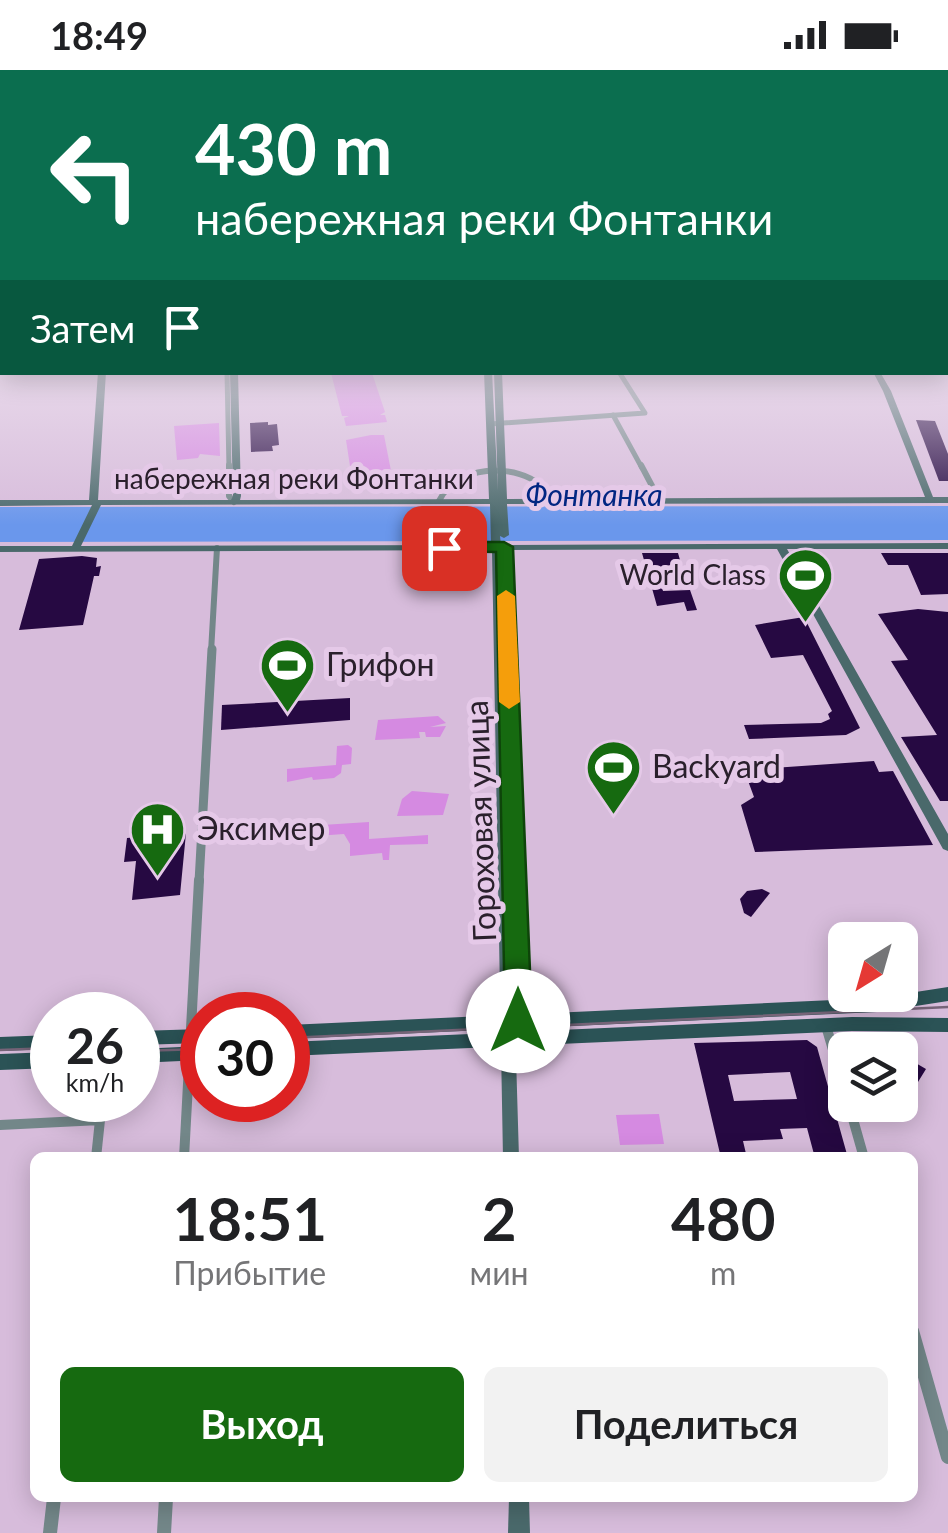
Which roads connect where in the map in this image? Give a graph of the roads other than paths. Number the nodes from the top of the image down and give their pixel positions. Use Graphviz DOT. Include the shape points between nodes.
graph roads {
  1 [pos="101,388"];
  2 [pos="231,388"];
  3 [pos="490,388"];
  4 [pos="497,388"];
  5 [pos="629,388"];
  6 [pos="885,388"];
  7 [pos="613,415"];
  8 [pos="495,424"];
  9 [pos="497,474"];
  10 [pos="926,500"];
  11 [pos="948,500"];
  12 [pos="438,501"];
  13 [pos="554,501"];
  14 [pos="660,501"];
  15 [pos="0,502"];
  16 [pos="234,502"];
  17 [pos="499,504"];
  18 [pos="96,505"];
  19 [pos="500,544"];
  20 [pos="77,546"];
  21 [pos="780,546"];
  22 [pos="948,546"];
  23 [pos="217,548"];
  24 [pos="0,549"];
  25 [pos="948,846"];
  26 [pos="197,992"];
  27 [pos="948,994"];
  28 [pos="948,1025"];
  29 [pos="826,1026"];
  30 [pos="512,1031"];
  31 [pos="310,1032"];
  32 [pos="828,1033"];
  33 [pos="30,1046"];
  34 [pos="310,1047"];
  35 [pos="1,1052"];
  36 [pos="30,1057"];
  37 [pos="187,1122"];
  38 [pos="854,1122"];
  39 [pos="0,1124"];
  40 [pos="97,1152"];
  41 [pos="185,1152"];
  42 [pos="511,1152"];
  43 [pos="518,1152"];
  44 [pos="862,1152"];
  45 [pos="918,1351"];
  46 [pos="948,1457"];
  47 [pos="54,1502"];
  48 [pos="166,1502"];
  49 [pos="518,1502"];
  50 [pos="528,1502"];
  51 [pos="50,1533"];
  52 [pos="164,1533"];
  53 [pos="519,1533"];
  54 [pos="529,1533"];
  1 -- 18 [label="main road"];
  2 -- 16 [label="main road"];
  3 -- 8 [label="main road"];
  4 -- 8 [label="main road"];
  5 -- 7 [label="street" via="644,413"];
  6 -- 10 [label="main road"];
  7 -- 8 [label="street"];
  7 -- 14 [label="street"];
  8 -- 9 [label="main road"];
  9 -- 12 [label="street" via="454,478"];
  9 -- 13 [label="street" via="540,479"];
  9 -- 17 [label="main road"];
  10 -- 11 [label="main road, набережная реки Фонтанки"];
  10 -- 14 [label="main road, набережная реки Фонтанки"];
  12 -- 16 [label="main road, набережная реки Фонтанки"];
  12 -- 17 [label="main road, набережная реки Фонтанки"];
  13 -- 14 [label="main road, набережная реки Фонтанки"];
  13 -- 17 [label="main road, набережная реки Фонтанки"];
  15 -- 18 [label="main road, набережная реки Фонтанки"];
  16 -- 18 [label="main road, набережная реки Фонтанки"];
  17 -- 19 [label="main road, Гороховая улица"];
  18 -- 20 [label="main road"];
  19 -- 21 [label="main road"];
  19 -- 23 [label="main road"];
  19 -- 30 [label="main road, Гороховая улица"];
  20 -- 23 [label="main road"];
  20 -- 24 [label="main road"];
  21 -- 22 [label="main road"];
  21 -- 25 [label="main road"];
  23 -- 26 [label="street"];
  27 -- 30 [label="main road"];
  28 -- 29 [label="main road"];
  29 -- 30 [label="main road"];
  29 -- 32 [label="street"];
  30 -- 31 [label="main road"];
  30 -- 34 [label="main road"];
  30 -- 42 [label="main road, Гороховая улица"];
  30 -- 43 [label="street, Гороховая улица"];
  33 -- 35 [label="main road"];
  35 -- 36 [label="main road"];
  37 -- 41 [label="street"];
  38 -- 44 [label="street"];
  39 -- 40 [label="street" via="100,1120"];
  45 -- 46 [label="street"];
  47 -- 51 [label="street"];
  48 -- 52 [label="street"];
  49 -- 53 [label="main road"];
  50 -- 54 [label="street"];
}
